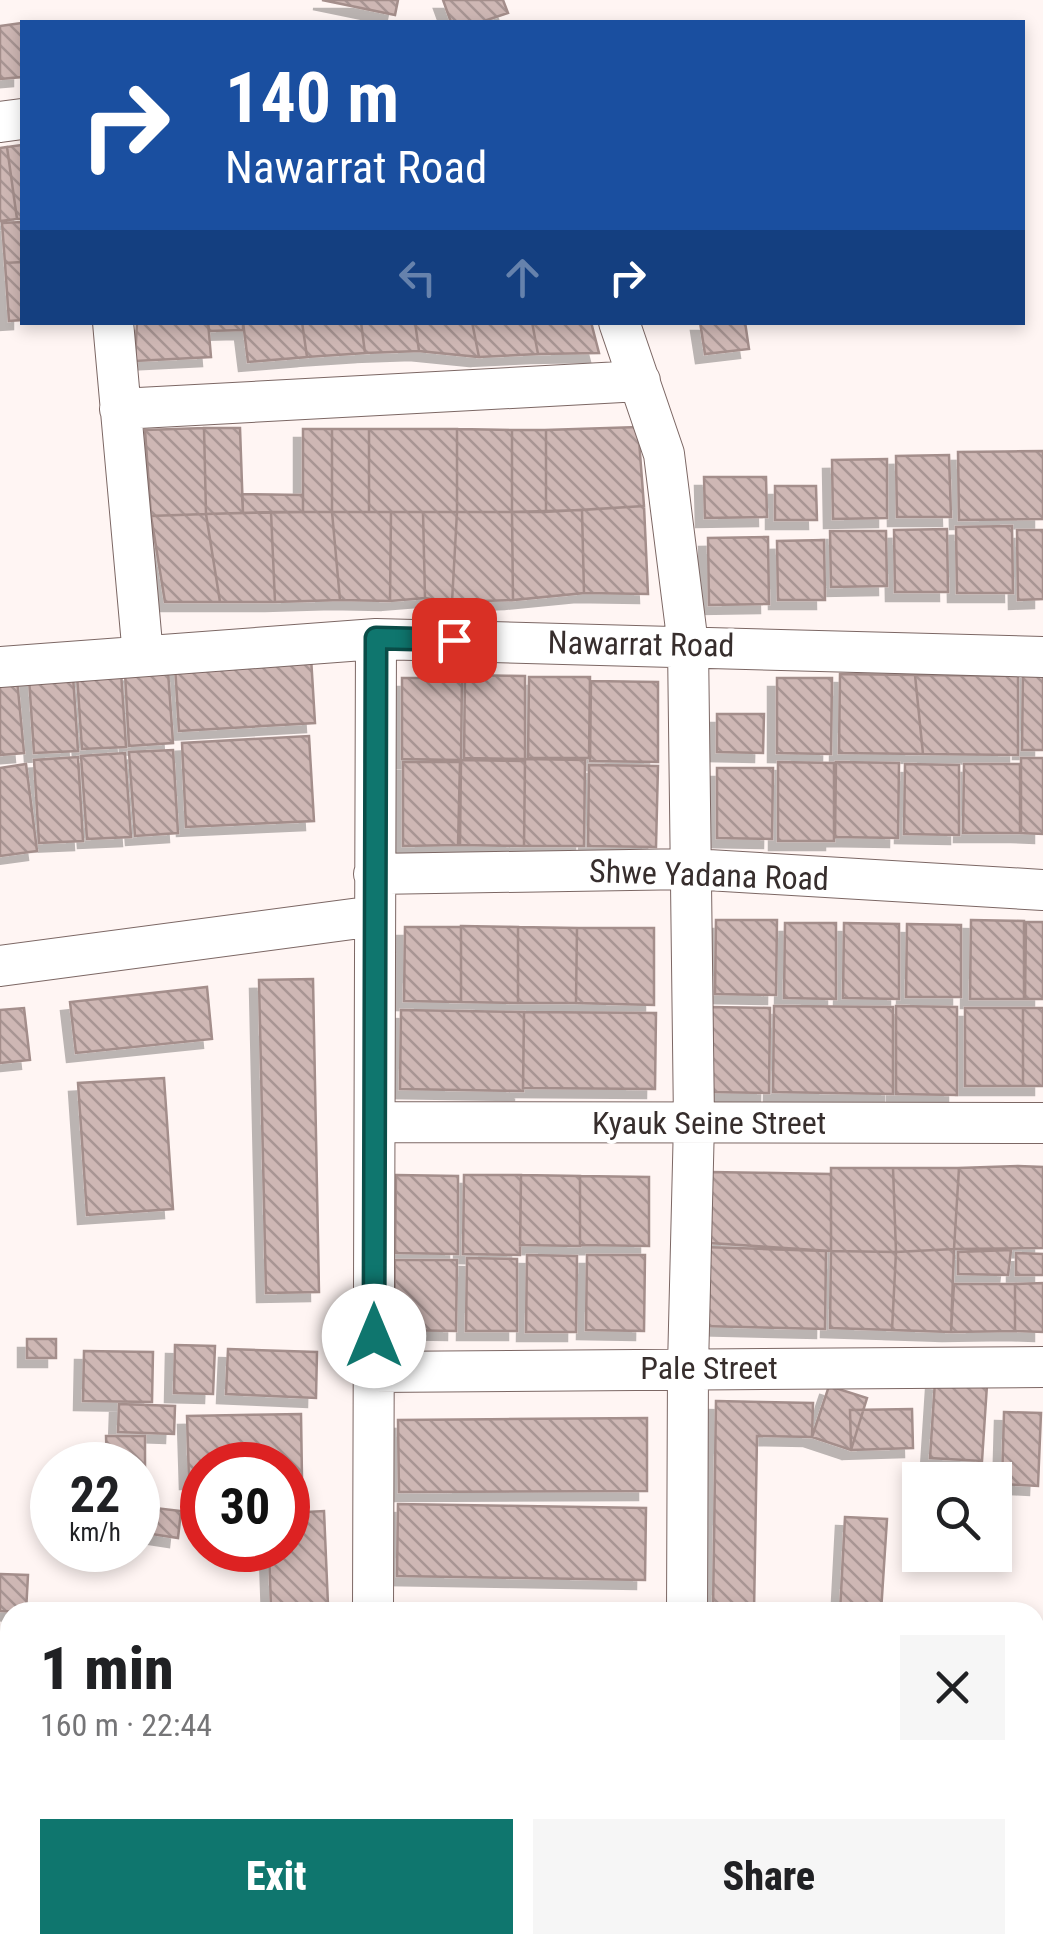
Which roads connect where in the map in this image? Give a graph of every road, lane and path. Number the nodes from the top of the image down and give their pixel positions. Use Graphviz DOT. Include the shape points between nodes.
graph roads {
  1 [pos="113,325"];
  2 [pos="621,325"];
  3 [pos="640,382"];
  4 [pos="120,408"];
  5 [pos="376,638"];
  6 [pos="688,645"];
  7 [pos="144,656"];
  8 [pos="1043,657"];
  9 [pos="0,668"];
  10 [pos="691,869"];
  11 [pos="374,874"];
  12 [pos="1043,890"];
  13 [pos="376,916"];
  14 [pos="0,966"];
  15 [pos="376,1122"];
  16 [pos="694,1122"];
  17 [pos="1043,1123"];
  18 [pos="1043,1367"];
  19 [pos="688,1368"];
  20 [pos="374,1372"];
  21 [pos="373,1602"];
  22 [pos="688,1602"];
  1 -- 4 [label="street"];
  2 -- 3 [label="street"];
  3 -- 4 [label="street"];
  3 -- 6 [label="street" via="664,454"];
  4 -- 7 [label="street"];
  5 -- 6 [label="street, Nawarrat Road"];
  5 -- 7 [label="street, Nawarrat Road"];
  5 -- 11 [label="street"];
  6 -- 8 [label="street, Nawarrat Road"];
  6 -- 10 [label="street"];
  7 -- 9 [label="street, Nawarrat Road"];
  10 -- 11 [label="street, Shwe Yadana Road"];
  10 -- 12 [label="street, Shwe Yadana Road"];
  10 -- 16 [label="street"];
  11 -- 13 [label="street"];
  13 -- 14 [label="street"];
  13 -- 15 [label="street"];
  15 -- 16 [label="street, Kyauk Seine Street"];
  15 -- 20 [label="street"];
  16 -- 17 [label="street, Kyauk Seine Street"];
  16 -- 19 [label="street"];
  18 -- 19 [label="street, Pale Street"];
  19 -- 20 [label="street, Pale Street"];
  19 -- 22 [label="street"];
  20 -- 21 [label="street"];
}
